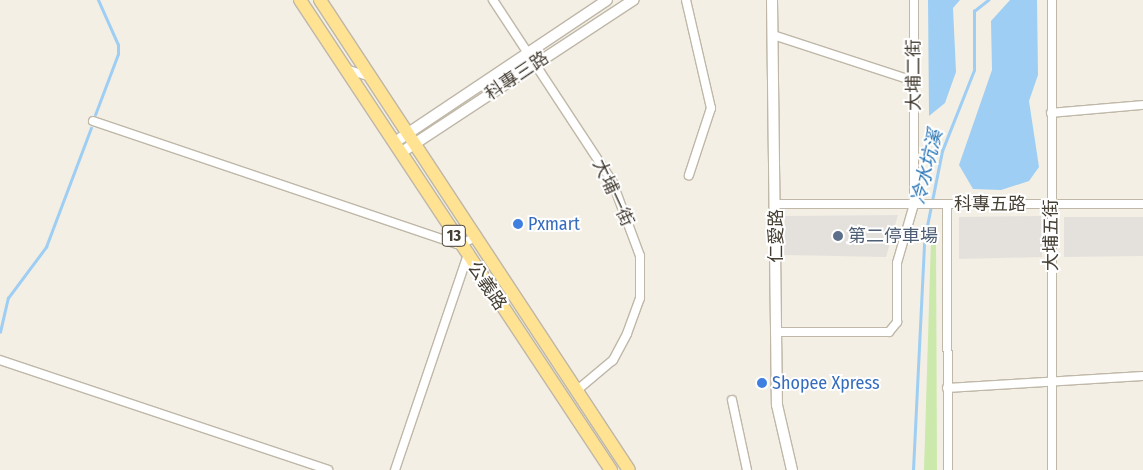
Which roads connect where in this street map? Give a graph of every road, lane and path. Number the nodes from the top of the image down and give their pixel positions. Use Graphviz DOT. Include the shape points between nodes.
graph roads {
  1 [pos="300,0"];
  2 [pos="320,0"];
  3 [pos="492,0"];
  4 [pos="607,0"];
  5 [pos="633,0"];
  6 [pos="686,0"];
  7 [pos="772,0"];
  8 [pos="914,0"];
  9 [pos="1052,0"];
  10 [pos="772,35"];
  11 [pos="529,53"];
  12 [pos="536,63"];
  13 [pos="346,69"];
  14 [pos="370,77"];
  15 [pos="914,81"];
  16 [pos="1143,105"];
  17 [pos="1052,113"];
  18 [pos="93,121"];
  19 [pos="410,139"];
  20 [pos="399,147"];
  21 [pos="689,175"];
  22 [pos="776,204"];
  23 [pos="918,204"];
  24 [pos="944,204"];
  25 [pos="1051,204"];
  26 [pos="1143,204"];
  27 [pos="473,238"];
  28 [pos="464,251"];
  29 [pos="775,332"];
  30 [pos="0,360"];
  31 [pos="1143,376"];
  32 [pos="1051,382"];
  33 [pos="947,388"];
  34 [pos="576,391"];
  35 [pos="732,400"];
  36 [pos="328,470"];
  37 [pos="395,470"];
  38 [pos="611,470"];
  39 [pos="629,470"];
  40 [pos="747,470"];
  41 [pos="792,470"];
  42 [pos="948,470"];
  43 [pos="1052,470"];
  1 -- 13 [label="main road, 公義路 / 13"];
  2 -- 14 [label="main road, 公義路 / 13"];
  3 -- 11 [label="street, 大埔一街"];
  4 -- 11 [label="street, 科專三路"];
  5 -- 12 [label="street, 科專三路"];
  6 -- 21 [label="street" via="711,108"];
  7 -- 10 [label="street, 仁愛路"];
  8 -- 15 [label="street, 大埔二街"];
  9 -- 17 [label="street, 大埔五街"];
  10 -- 15 [label="street"];
  10 -- 22 [label="street, 仁愛路"];
  11 -- 12 [label="street, 大埔一街"];
  11 -- 19 [label="street, 科專三路"];
  12 -- 19 [label="street, 科專三路"];
  12 -- 34 [label="street, 大埔一街" via="612,181 640,256 641,288 627,334 614,360"];
  13 -- 14 [label="street"];
  13 -- 20 [label="main road, 公義路 / 13"];
  14 -- 19 [label="main road, 公義路 / 13"];
  15 -- 23 [label="street, 大埔二街"];
  16 -- 17 [label="street"];
  17 -- 25 [label="street, 大埔五街"];
  18 -- 28 [label="street"];
  19 -- 20 [label="street, 科專三路"];
  19 -- 27 [label="main road, 公義路 / 13"];
  20 -- 28 [label="main road, 公義路 / 13"];
  22 -- 23 [label="street, 科專五路"];
  22 -- 29 [label="street, 仁愛路"];
  23 -- 24 [label="street, 科專五路"];
  23 -- 29 [label="street, 大埔二街" via="897,263 897,322 889,332"];
  24 -- 25 [label="street, 科專五路"];
  24 -- 33 [label="street"];
  25 -- 26 [label="street, 科專五路"];
  25 -- 32 [label="street, 大埔五街"];
  27 -- 28 [label="street"];
  27 -- 28 [label="street"];
  27 -- 34 [label="main road, 公義路 / 13"];
  28 -- 37 [label="street"];
  28 -- 38 [label="main road, 公義路 / 13"];
  29 -- 41 [label="street, 仁愛路" via="777,404"];
  30 -- 36 [label="street"];
  31 -- 32 [label="street"];
  32 -- 33 [label="street"];
  32 -- 43 [label="street, 大埔五街"];
  33 -- 42 [label="street"];
  34 -- 39 [label="main road, 公義路 / 13"];
  35 -- 40 [label="street"];
}
